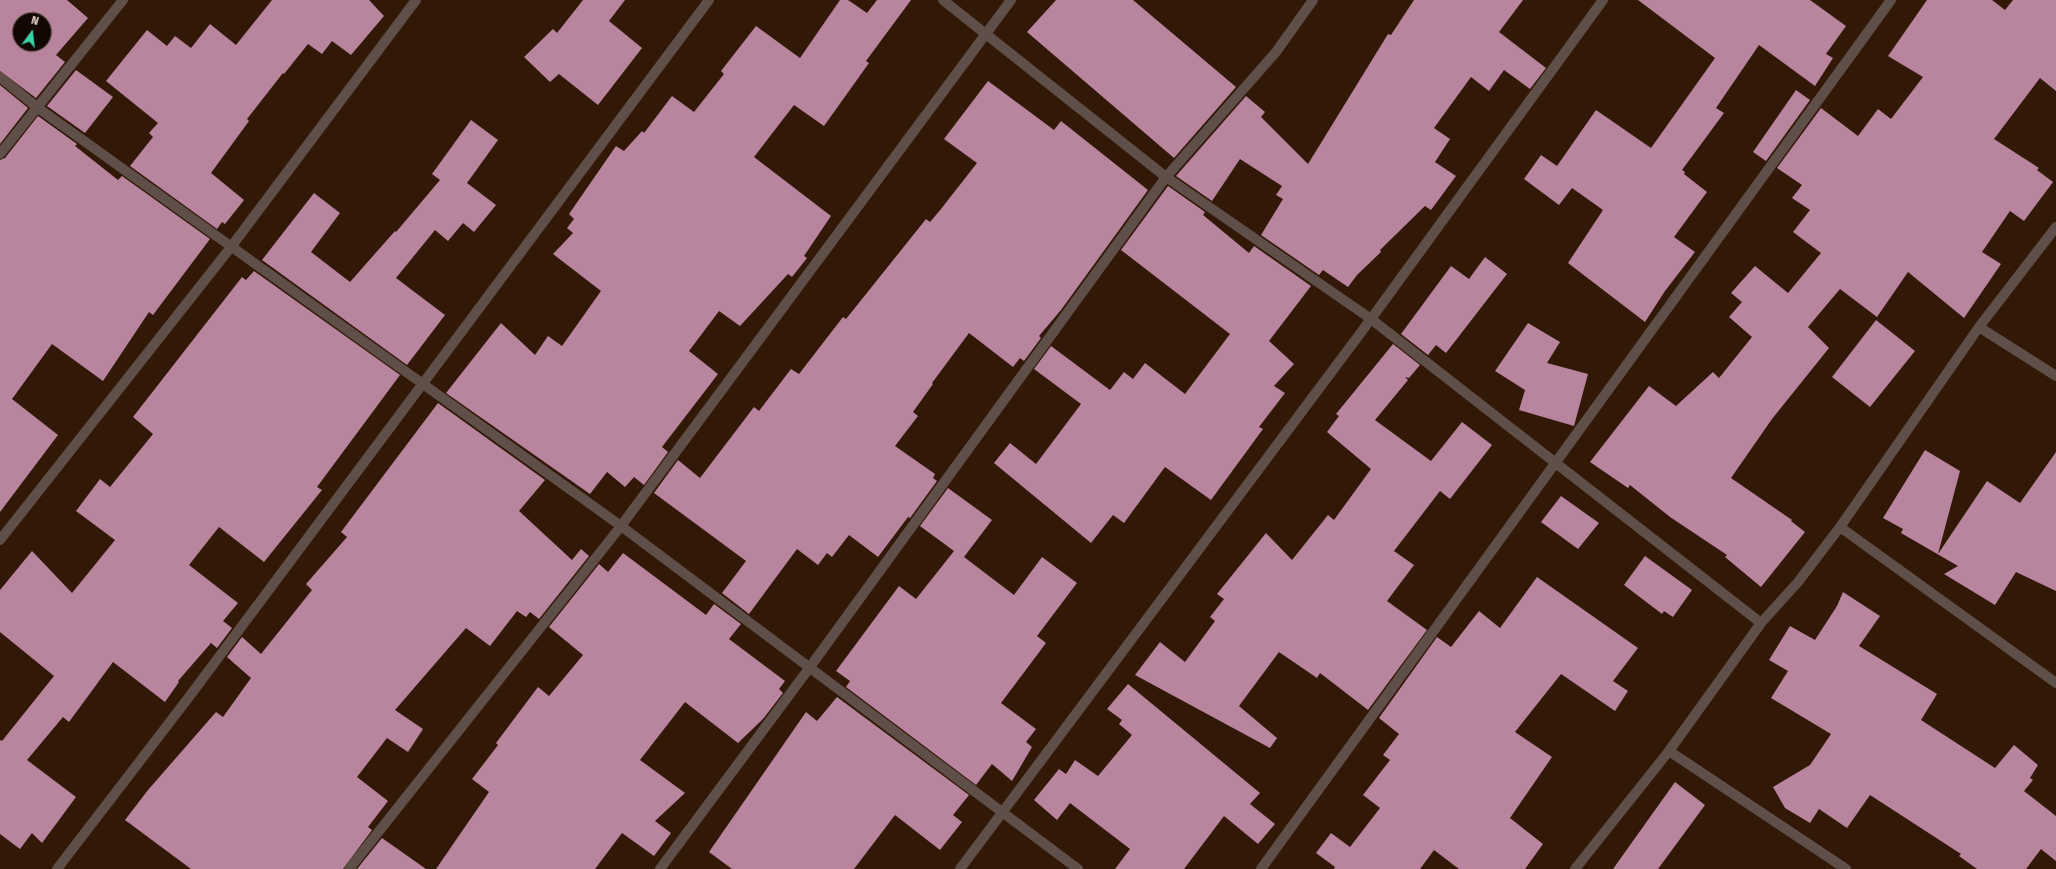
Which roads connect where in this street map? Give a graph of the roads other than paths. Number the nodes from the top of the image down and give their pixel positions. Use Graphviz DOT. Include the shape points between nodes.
graph roads {
  1 [pos="123,0"];
  2 [pos="416,0"];
  3 [pos="709,0"];
  4 [pos="943,0"];
  5 [pos="1011,0"];
  6 [pos="1313,0"];
  7 [pos="1602,0"];
  8 [pos="1891,0"];
  9 [pos="986,33"];
  10 [pos="0,77"];
  11 [pos="38,108"];
  12 [pos="0,154"];
  13 [pos="1166,177"];
  14 [pos="2056,227"];
  15 [pos="231,247"];
  16 [pos="1371,320"];
  17 [pos="1979,327"];
  18 [pos="2056,376"];
  19 [pos="422,383"];
  20 [pos="1556,463"];
  21 [pos="621,526"];
  22 [pos="1840,527"];
  23 [pos="0,540"];
  24 [pos="1761,623"];
  25 [pos="810,667"];
  26 [pos="2056,683"];
  27 [pos="1669,751"];
  28 [pos="1004,813"];
  29 [pos="57,869"];
  30 [pos="349,869"];
  31 [pos="660,869"];
  32 [pos="960,869"];
  33 [pos="1078,869"];
  34 [pos="1261,869"];
  35 [pos="1575,869"];
  36 [pos="1846,869"];
  1 -- 11 [label="street"];
  2 -- 15 [label="street"];
  3 -- 19 [label="street"];
  4 -- 9 [label="street"];
  5 -- 9 [label="street"];
  6 -- 13 [label="street" via="1276,52"];
  7 -- 16 [label="street"];
  8 -- 20 [label="street"];
  9 -- 13 [label="street"];
  9 -- 21 [label="street"];
  10 -- 11 [label="street"];
  11 -- 12 [label="street"];
  11 -- 15 [label="street"];
  13 -- 16 [label="street"];
  13 -- 25 [label="street"];
  14 -- 17 [label="street"];
  15 -- 19 [label="street"];
  15 -- 23 [label="street"];
  16 -- 20 [label="street"];
  16 -- 28 [label="street"];
  17 -- 18 [label="street"];
  17 -- 22 [label="street"];
  19 -- 21 [label="street"];
  19 -- 29 [label="street" via="189,697"];
  20 -- 24 [label="street"];
  20 -- 34 [label="street"];
  21 -- 25 [label="street"];
  21 -- 30 [label="street"];
  22 -- 24 [label="street" via="1798,582"];
  22 -- 26 [label="street"];
  24 -- 27 [label="street"];
  25 -- 28 [label="street"];
  25 -- 31 [label="street"];
  27 -- 35 [label="street"];
  27 -- 36 [label="street"];
  28 -- 32 [label="street"];
  28 -- 33 [label="street"];
}
